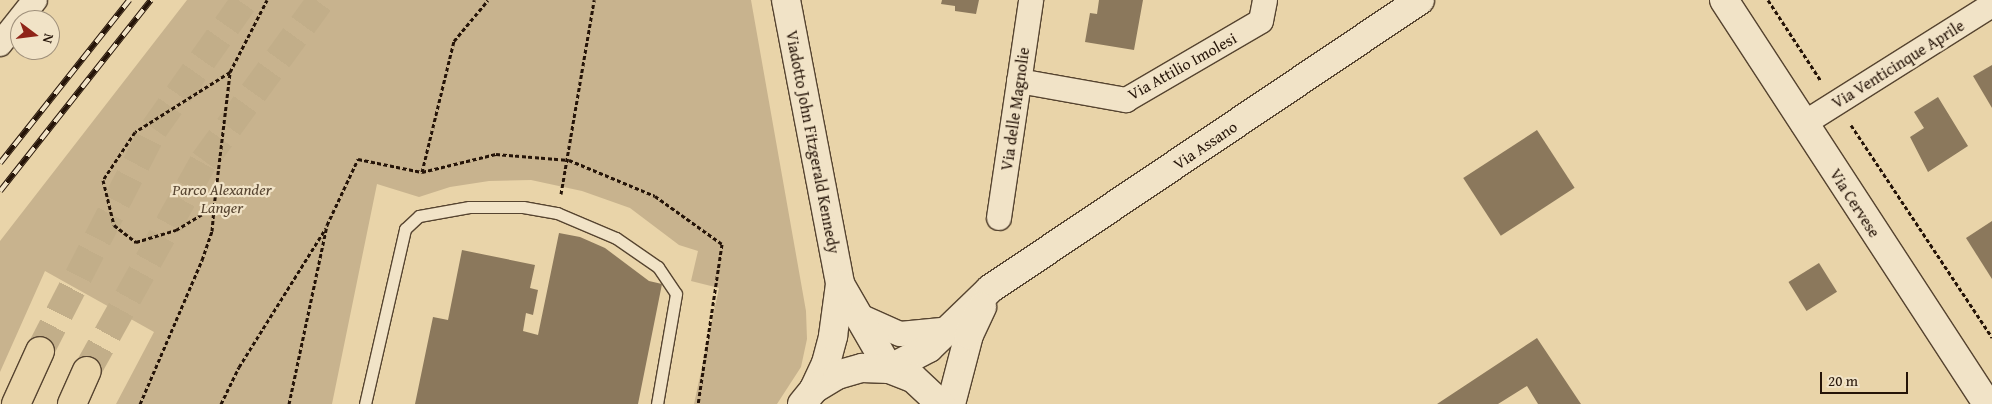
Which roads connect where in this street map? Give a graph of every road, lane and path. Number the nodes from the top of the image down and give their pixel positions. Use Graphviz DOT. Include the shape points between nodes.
graph roads {
  1 [pos="35,0"];
  2 [pos="267,0"];
  3 [pos="488,0"];
  4 [pos="594,0"];
  5 [pos="786,0"];
  6 [pos="1031,0"];
  7 [pos="1264,0"];
  8 [pos="1420,0"];
  9 [pos="1724,0"];
  10 [pos="1768,0"];
  11 [pos="1992,4"];
  12 [pos="0,44"];
  13 [pos="230,72"];
  14 [pos="1019,82"];
  15 [pos="1836,104"];
  16 [pos="1803,124"];
  17 [pos="214,207"];
  18 [pos="557,213"];
  19 [pos="999,218"];
  20 [pos="327,226"];
  21 [pos="840,284"];
  22 [pos="990,290"];
  23 [pos="855,314"];
  24 [pos="952,329"];
  25 [pos="1992,337"];
  26 [pos="40,351"];
  27 [pos="889,369"];
  28 [pos="87,371"];
  29 [pos="808,397"];
  30 [pos="16,404"];
  31 [pos="72,404"];
  32 [pos="140,404"];
  33 [pos="221,404"];
  34 [pos="289,404"];
  35 [pos="365,404"];
  36 [pos="657,404"];
  37 [pos="941,404"];
  38 [pos="951,404"];
  39 [pos="1987,404"];
  1 -- 12 [label="street"];
  2 -- 13 [label="path"];
  3 -- 20 [label="path" via="454,41 422,172 358,159"];
  4 -- 18 [label="path" via="569,160"];
  5 -- 21 [label="street, Viadotto John Fitzgerald Kennedy"];
  6 -- 14 [label="street, Via delle Magnolie"];
  7 -- 14 [label="street, Via Attilio Imolesi" via="1261,21 1126,100"];
  8 -- 22 [label="street, Via Assano"];
  9 -- 16 [label="street, Via Cervese"];
  10 -- 15 [label="path"];
  11 -- 15 [label="street, Via Venticinque Aprile"];
  13 -- 17 [label="path"];
  13 -- 17 [label="path" via="135,132 103,180 114,225 136,242 176,230"];
  14 -- 19 [label="street, Via delle Magnolie"];
  15 -- 16 [label="street, Via Venticinque Aprile"];
  15 -- 25 [label="path"];
  16 -- 39 [label="street, Via Cervese"];
  17 -- 32 [label="path" via="212,232 177,323"];
  18 -- 35 [label="lane" via="523,206 469,207 419,216 405,229"];
  18 -- 36 [label="lane" via="616,238 658,267 676,294"];
  20 -- 33 [label="path" via="239,367"];
  20 -- 34 [label="path"];
  21 -- 23 [label="street, Viadotto John Fitzgerald Kennedy"];
  21 -- 29 [label="street, Viadotto John Fitzgerald Kennedy" via="826,363"];
  22 -- 24 [label="street, Via Assano"];
  22 -- 38 [label="street" via="969,336"];
  23 -- 24 [label="street" via="900,334"];
  23 -- 27 [label="street, Viadotto John Fitzgerald Kennedy"];
  24 -- 27 [label="street, Via Assano" via="929,348"];
  26 -- 30 [label="highway"];
  27 -- 29 [label="street" via="862,368 837,375"];
  27 -- 37 [label="street" via="913,378"];
  28 -- 31 [label="highway"];
}
